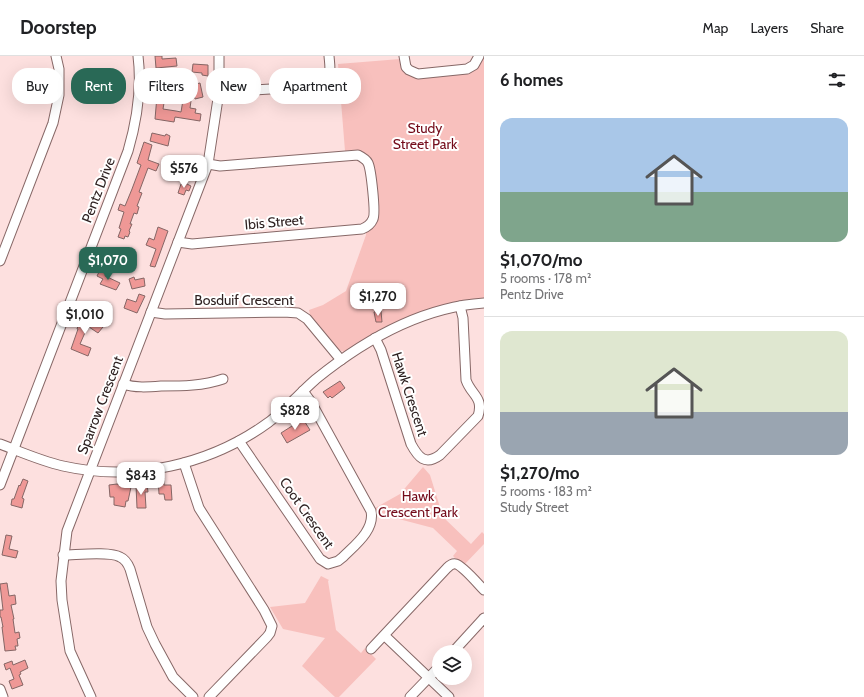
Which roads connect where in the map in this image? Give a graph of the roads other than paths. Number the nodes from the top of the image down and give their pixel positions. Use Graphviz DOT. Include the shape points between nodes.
graph roads {
  1 [pos="56,56"];
  2 [pos="138,56"];
  3 [pos="220,56"];
  4 [pos="329,56"];
  5 [pos="404,56"];
  6 [pos="479,56"];
  7 [pos="220,68"];
  8 [pos="261,89"];
  9 [pos="217,104"];
  10 [pos="208,164"];
  11 [pos="178,242"];
  12 [pos="0,261"];
  13 [pos="484,303"];
  14 [pos="460,306"];
  15 [pos="151,312"];
  16 [pos="374,338"];
  17 [pos="342,360"];
  18 [pos="223,379"];
  19 [pos="123,384"];
  20 [pos="303,391"];
  21 [pos="239,441"];
  22 [pos="0,444"];
  23 [pos="14,449"];
  24 [pos="184,463"];
  25 [pos="90,470"];
  26 [pos="0,485"];
  27 [pos="63,555"];
  28 [pos="484,590"];
  29 [pos="484,618"];
  30 [pos="385,636"];
  31 [pos="459,645"];
  32 [pos="371,649"];
  33 [pos="432,675"];
  34 [pos="429,678"];
  35 [pos="0,689"];
  36 [pos="3,697"];
  37 [pos="91,697"];
  38 [pos="193,697"];
  39 [pos="209,697"];
  40 [pos="410,697"];
  41 [pos="449,697"];
  1 -- 12 [label="street" via="59,94 53,123"];
  2 -- 23 [label="street, Pentz Drive" via="139,98 128,151"];
  3 -- 7 [label="street, Sparrow Crescent"];
  4 -- 8 [label="street" via="330,75 327,82 316,86"];
  5 -- 6 [label="street" via="408,69 418,74 467,69 474,65"];
  9 -- 10 [label="street, Sparrow Crescent"];
  10 -- 11 [label="street, Sparrow Crescent"];
  10 -- 11 [label="street, Ibis Street" via="220,166 358,155 368,162 374,216 371,224 362,229 192,244"];
  11 -- 15 [label="street, Sparrow Crescent"];
  13 -- 14 [label="street"];
  14 -- 16 [label="street" via="427,316"];
  14 -- 16 [label="street, Hawk Crescent" via="463,318 466,380 469,388 480,399 481,410 440,455 433,459 425,460 420,457 411,444 381,350"];
  15 -- 17 [label="street, Bosduif Crescent" via="298,313 307,319"];
  15 -- 19 [label="street, Sparrow Crescent"];
  16 -- 17 [label="street"];
  17 -- 20 [label="street"];
  18 -- 19 [label="street" via="198,385 136,387"];
  19 -- 25 [label="street, Sparrow Crescent"];
  20 -- 21 [label="street" via="269,422"];
  20 -- 21 [label="street, Coot Crescent" via="373,518 371,526 338,561 328,564 320,559"];
  21 -- 24 [label="street"];
  22 -- 23 [label="street"];
  23 -- 25 [label="street" via="62,466"];
  23 -- 26 [label="street, Pentz Drive"];
  24 -- 25 [label="street" via="135,472"];
  24 -- 39 [label="street" via="199,508 272,626 267,637"];
  25 -- 27 [label="street, Sparrow Crescent" via="67,531"];
  27 -- 37 [label="street, Sparrow Crescent" via="61,590 70,651"];
  27 -- 38 [label="street" via="112,554 125,560 147,628 173,677"];
  28 -- 30 [label="street" via="460,567 452,564"];
  29 -- 31 [label="street"];
  30 -- 32 [label="street"];
  30 -- 34 [label="street"];
  33 -- 34 [label="street"];
  34 -- 40 [label="street"];
  34 -- 41 [label="street"];
  35 -- 36 [label="street"];
}
